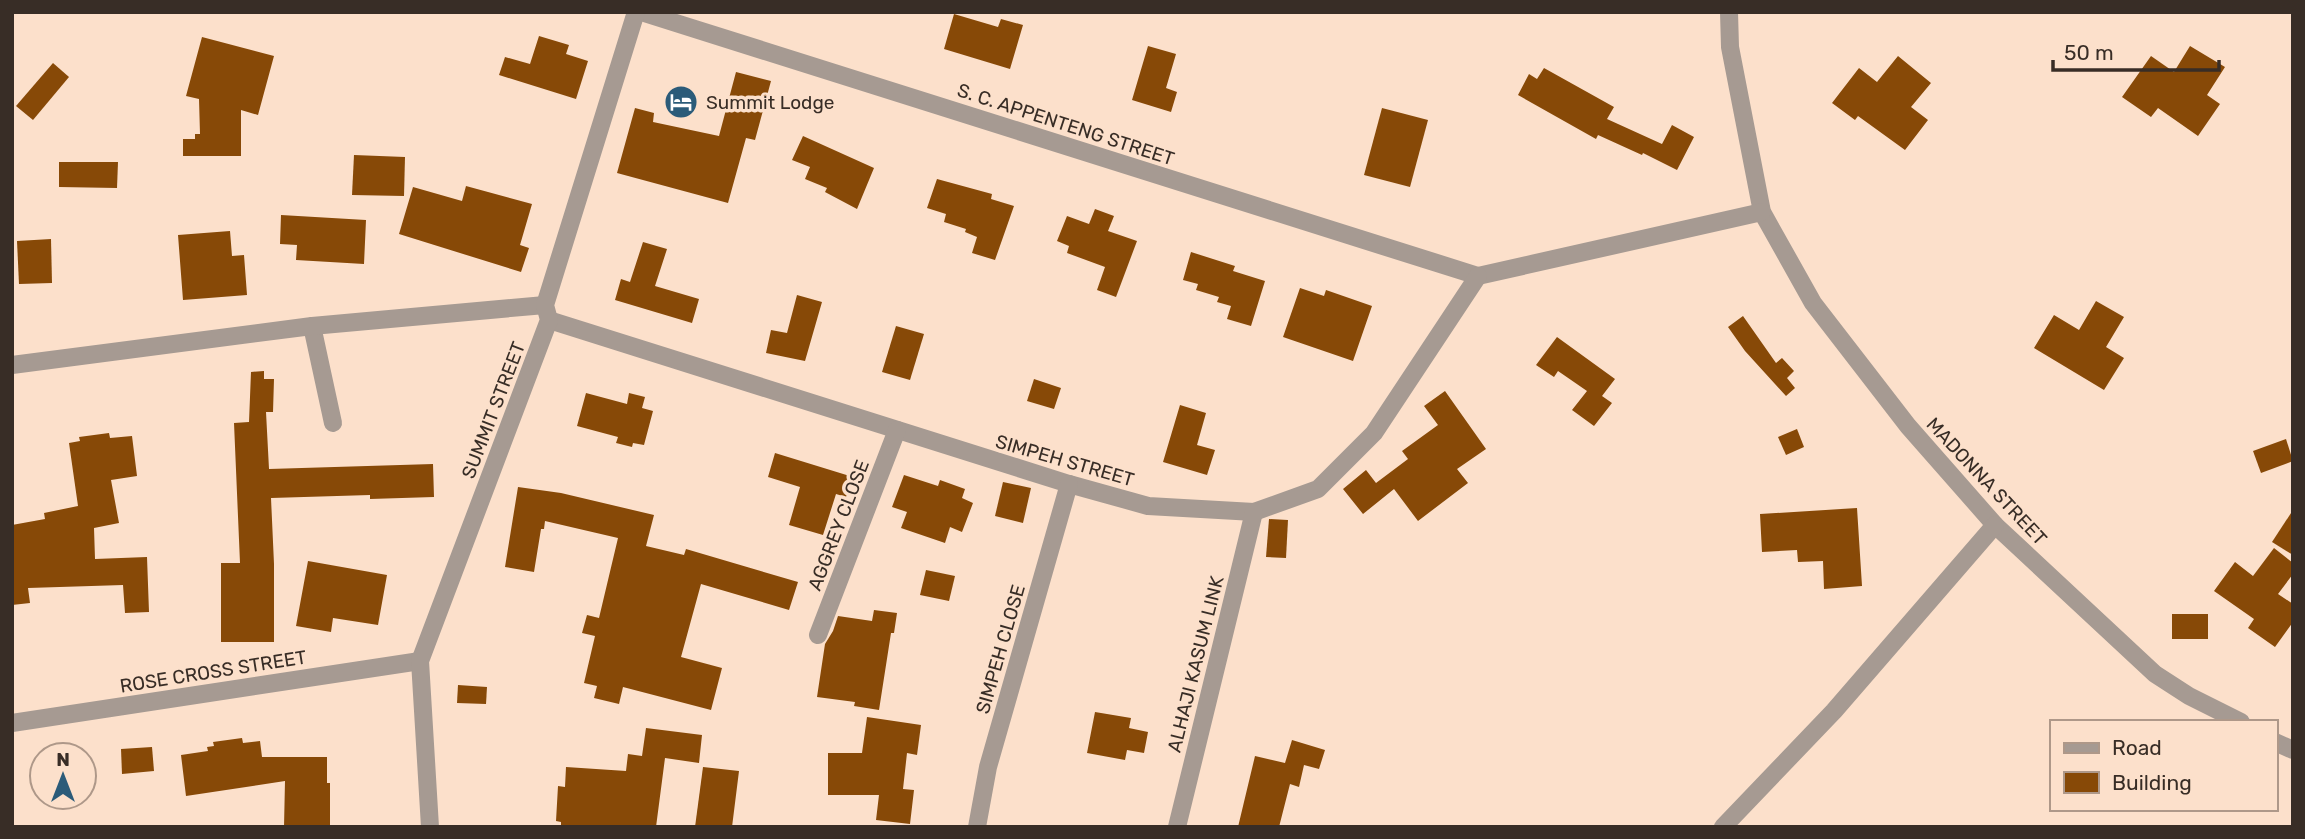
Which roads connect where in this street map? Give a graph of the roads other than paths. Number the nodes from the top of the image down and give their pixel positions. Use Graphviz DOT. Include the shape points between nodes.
graph roads {
  1 [pos="636,12"];
  2 [pos="641,12"];
  3 [pos="1729,12"];
  4 [pos="1762,212"];
  5 [pos="1478,276"];
  6 [pos="547,313"];
  7 [pos="312,326"];
  8 [pos="12,365"];
  9 [pos="333,423"];
  10 [pos="897,430"];
  11 [pos="1069,484"];
  12 [pos="1254,512"];
  13 [pos="1995,525"];
  14 [pos="818,635"];
  15 [pos="420,662"];
  16 [pos="2237,720"];
  17 [pos="12,723"];
  18 [pos="2277,743"];
  19 [pos="2293,750"];
  20 [pos="430,827"];
  21 [pos="977,827"];
  22 [pos="1177,827"];
  23 [pos="1723,827"];
  1 -- 6 [label="street, SUMMIT STREET"];
  2 -- 5 [label="street, S. C. APPENTENG STREET"];
  3 -- 4 [label="street, MADONNA STREET" via="1730,47"];
  4 -- 5 [label="street"];
  4 -- 13 [label="street, MADONNA STREET" via="1813,303 1908,426"];
  5 -- 12 [label="street, SIMPEH STREET" via="1374,433 1318,489"];
  6 -- 7 [label="street"];
  6 -- 10 [label="street, SIMPEH STREET"];
  6 -- 15 [label="street, SUMMIT STREET"];
  7 -- 8 [label="street"];
  7 -- 9 [label="street"];
  10 -- 11 [label="street, SIMPEH STREET"];
  10 -- 14 [label="street, AGGREY CLOSE"];
  11 -- 12 [label="street, SIMPEH STREET" via="1148,506"];
  11 -- 21 [label="street, SIMPEH CLOSE" via="988,767"];
  12 -- 22 [label="street, ALHAJI KASUM LINK"];
  13 -- 16 [label="street, MADONNA STREET" via="2155,674"];
  13 -- 23 [label="street" via="1833,711"];
  15 -- 17 [label="street, ROSE CROSS STREET"];
  15 -- 20 [label="street, SUMMIT STREET"];
  18 -- 19 [label="street"];
}
